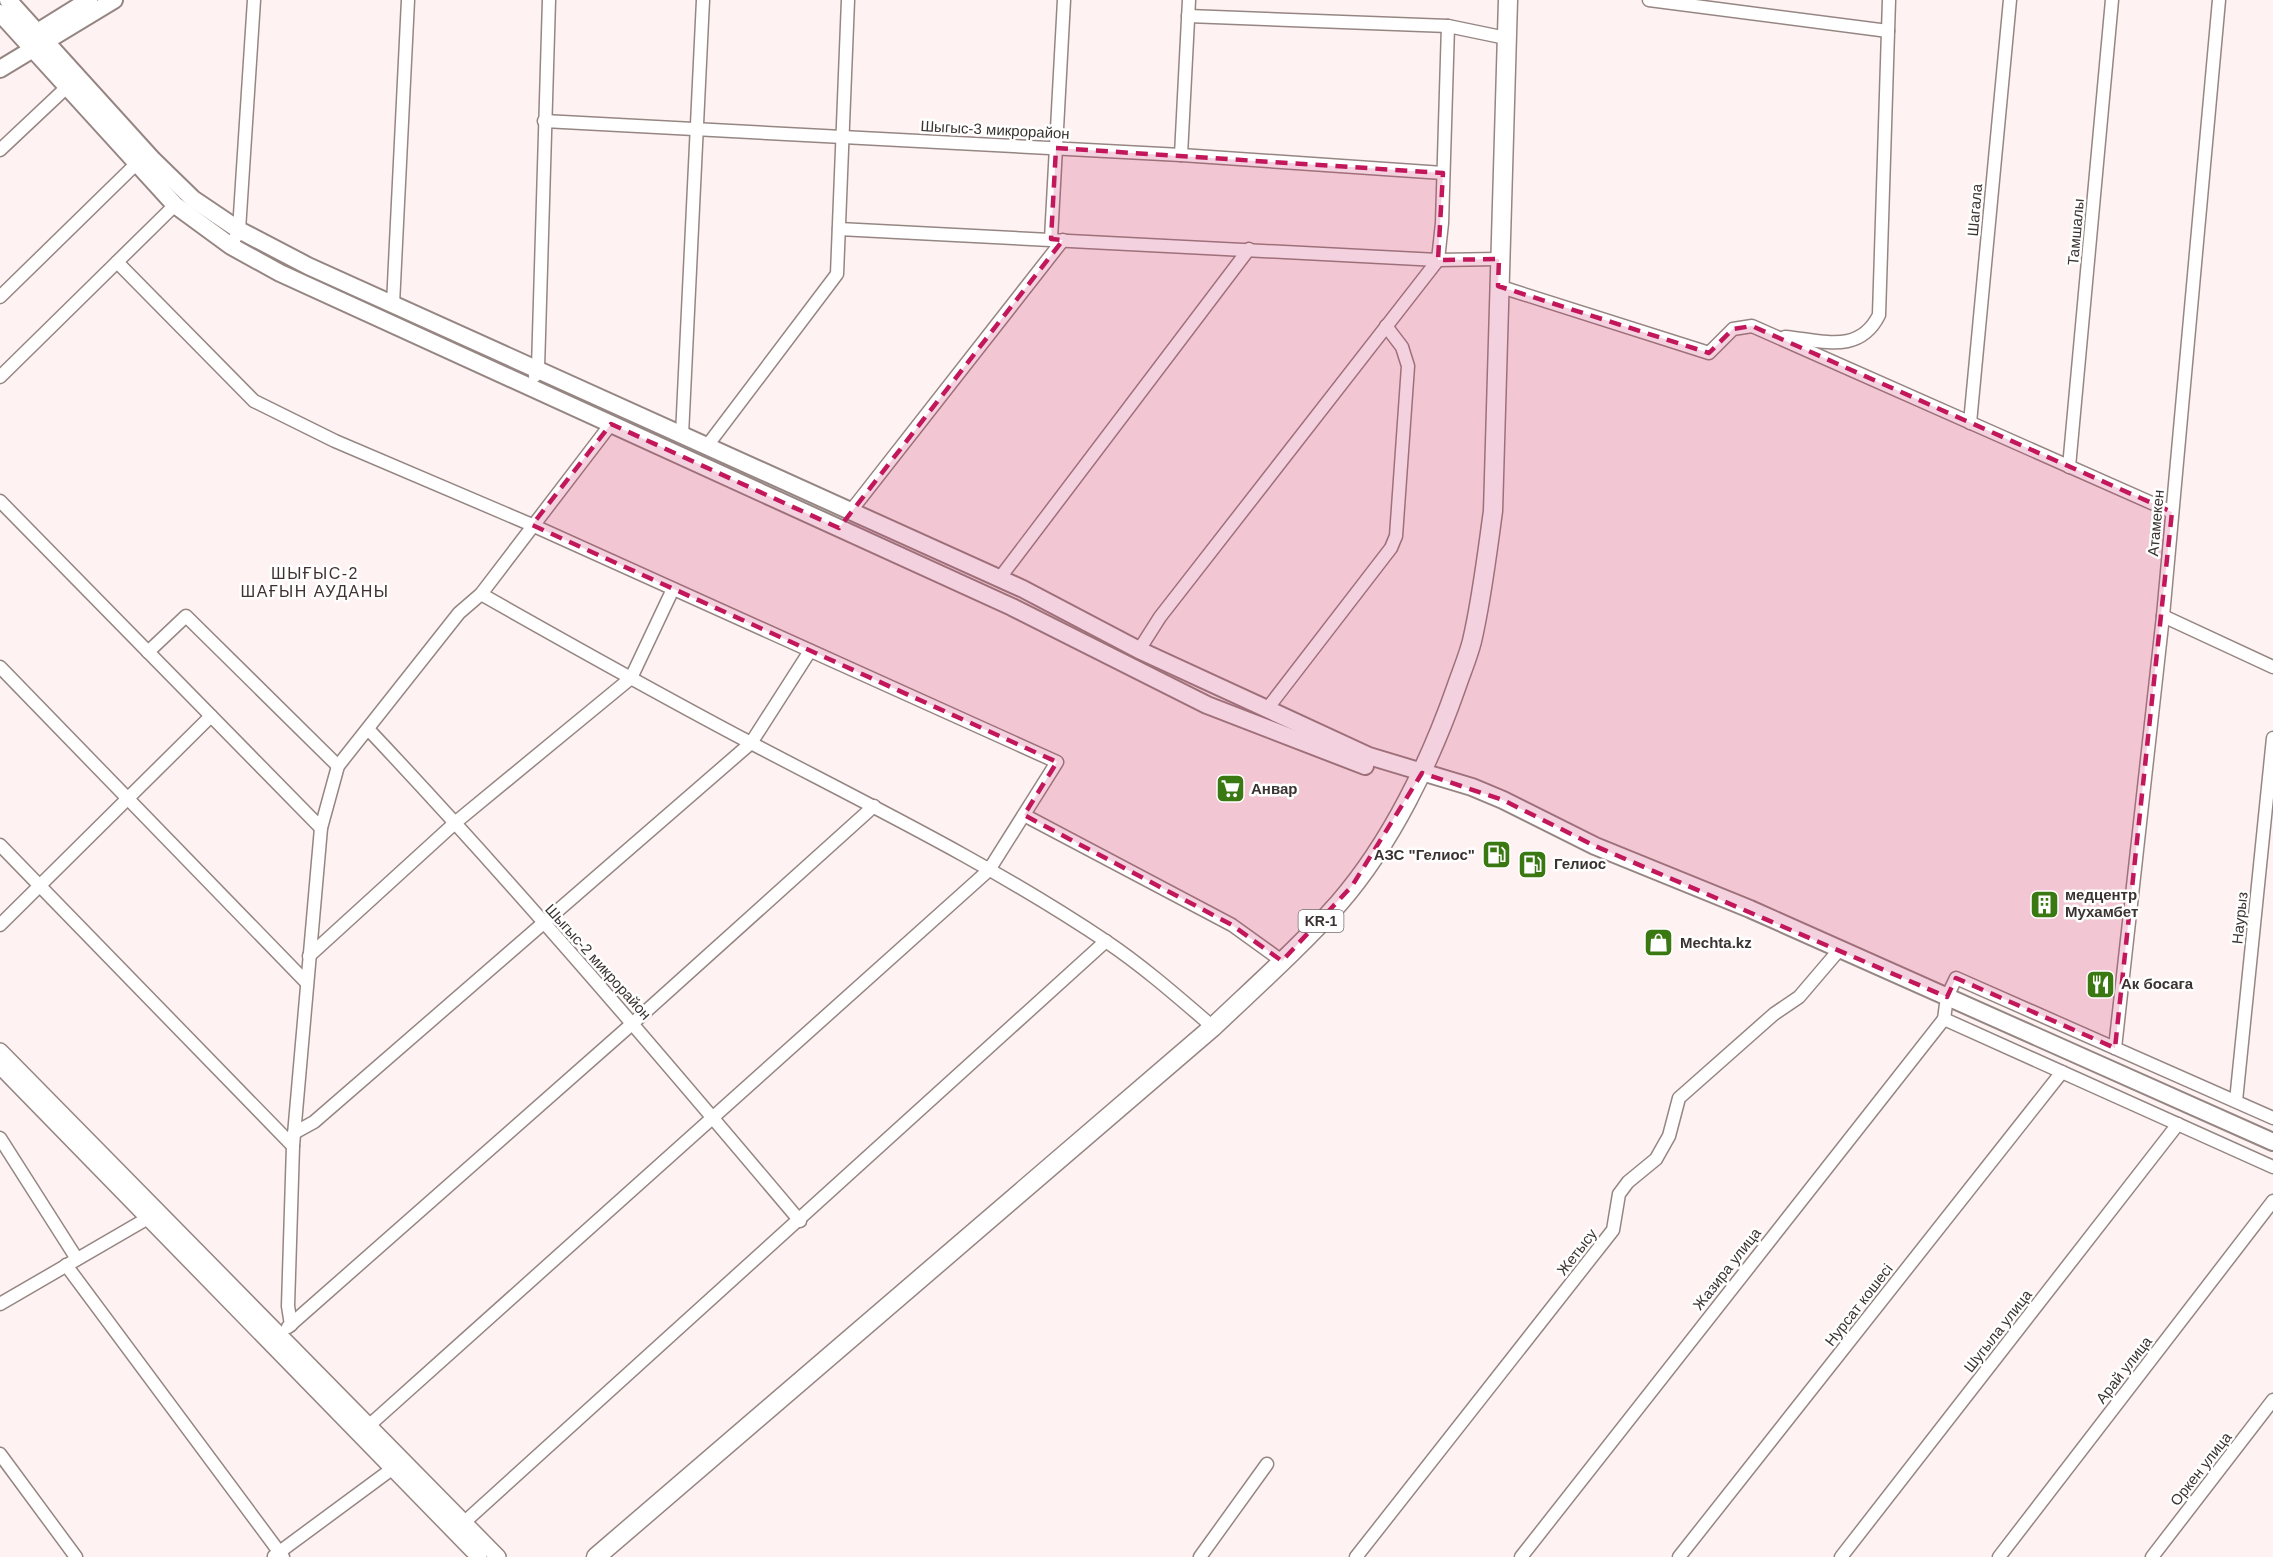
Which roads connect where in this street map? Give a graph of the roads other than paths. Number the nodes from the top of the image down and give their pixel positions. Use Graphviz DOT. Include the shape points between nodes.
graph roads {
  1 [pos="8,0"];
  2 [pos="89,0"];
  3 [pos="114,0"];
  4 [pos="254,0"];
  5 [pos="408,0"];
  6 [pos="549,0"];
  7 [pos="703,0"];
  8 [pos="848,0"];
  9 [pos="1050,0"];
  10 [pos="1064,0"];
  11 [pos="1189,0"];
  12 [pos="1508,0"];
  13 [pos="1649,0"];
  14 [pos="1889,0"];
  15 [pos="2010,0"];
  16 [pos="2112,0"];
  17 [pos="2219,0"];
  18 [pos="0,13"];
  19 [pos="1188,16"];
  20 [pos="1448,26"];
  21 [pos="1888,31"];
  22 [pos="1506,38"];
  23 [pos="36,40"];
  24 [pos="0,56"];
  25 [pos="0,69"];
  26 [pos="68,86"];
  27 [pos="544,121"];
  28 [pos="697,129"];
  29 [pos="843,137"];
  30 [pos="1056,148"];
  31 [pos="0,150"];
  32 [pos="1181,155"];
  33 [pos="136,164"];
  34 [pos="1443,174"];
  35 [pos="175,205"];
  36 [pos="839,229"];
  37 [pos="239,230"];
  38 [pos="1057,240"];
  39 [pos="231,246"];
  40 [pos="1249,249"];
  41 [pos="1438,260"];
  42 [pos="1499,260"];
  43 [pos="117,262"];
  44 [pos="1498,286"];
  45 [pos="0,297"];
  46 [pos="393,304"];
  47 [pos="1386,326"];
  48 [pos="1774,336"];
  49 [pos="538,368"];
  50 [pos="0,377"];
  51 [pos="531,387"];
  52 [pos="1970,423"];
  53 [pos="611,424"];
  54 [pos="682,435"];
  55 [pos="707,446"];
  56 [pos="2069,467"];
  57 [pos="0,501"];
  58 [pos="850,512"];
  59 [pos="2172,512"];
  60 [pos="532,525"];
  61 [pos="999,579"];
  62 [pos="673,589"];
  63 [pos="1023,589"];
  64 [pos="482,594"];
  65 [pos="1012,607"];
  66 [pos="2163,616"];
  67 [pos="1139,650"];
  68 [pos="810,651"];
  69 [pos="148,652"];
  70 [pos="0,667"];
  71 [pos="2273,667"];
  72 [pos="631,678"];
  73 [pos="1267,709"];
  74 [pos="211,716"];
  75 [pos="368,729"];
  76 [pos="2273,738"];
  77 [pos="751,743"];
  78 [pos="338,766"];
  79 [pos="1419,778"];
  80 [pos="128,798"];
  81 [pos="874,806"];
  82 [pos="1024,814"];
  83 [pos="456,822"];
  84 [pos="321,828"];
  85 [pos="0,845"];
  86 [pos="990,870"];
  87 [pos="40,887"];
  88 [pos="543,924"];
  89 [pos="0,925"];
  90 [pos="1106,941"];
  91 [pos="1840,949"];
  92 [pos="309,956"];
  93 [pos="1282,961"];
  94 [pos="306,982"];
  95 [pos="1947,997"];
  96 [pos="1944,1019"];
  97 [pos="633,1023"];
  98 [pos="1213,1027"];
  99 [pos="2115,1048"];
  100 [pos="0,1051"];
  101 [pos="0,1066"];
  102 [pos="2062,1072"];
  103 [pos="2236,1101"];
  104 [pos="713,1118"];
  105 [pos="2273,1118"];
  106 [pos="2178,1124"];
  107 [pos="0,1138"];
  108 [pos="294,1140"];
  109 [pos="2273,1142"];
  110 [pos="2273,1167"];
  111 [pos="2273,1201"];
  112 [pos="154,1215"];
  113 [pos="800,1221"];
  114 [pos="77,1258"];
  115 [pos="66,1265"];
  116 [pos="0,1304"];
  117 [pos="280,1334"];
  118 [pos="2273,1400"];
  119 [pos="364,1430"];
  120 [pos="0,1454"];
  121 [pos="1267,1464"];
  122 [pos="398,1465"];
  123 [pos="459,1527"];
  124 [pos="278,1556"];
  125 [pos="76,1557"];
  126 [pos="479,1557"];
  127 [pos="498,1557"];
  128 [pos="596,1557"];
  129 [pos="1200,1557"];
  130 [pos="1356,1557"];
  131 [pos="1521,1557"];
  132 [pos="1679,1557"];
  133 [pos="1840,1557"];
  134 [pos="1999,1557"];
  135 [pos="2152,1557"];
  1 -- 23 [label="main road"];
  2 -- 23 [label="main road"];
  3 -- 23 [label="main road"];
  4 -- 37 [label="street"];
  5 -- 46 [label="street"];
  6 -- 27 [label="street"];
  7 -- 28 [label="street"];
  8 -- 29 [label="street"];
  9 -- 10 [label="street"];
  10 -- 30 [label="street"];
  11 -- 19 [label="street"];
  12 -- 22 [label="main road, KR-1"];
  13 -- 21 [label="street"];
  14 -- 21 [label="street"];
  15 -- 52 [label="street, Шагала"];
  16 -- 56 [label="street, Тамшалы"];
  17 -- 59 [label="street, Атамекен"];
  18 -- 23 [label="main road"];
  19 -- 20 [label="street"];
  19 -- 32 [label="street"];
  20 -- 22 [label="street"];
  20 -- 34 [label="street"];
  21 -- 48 [label="street" via="1879,315 1860,339 1844,343"];
  22 -- 42 [label="main road, KR-1"];
  23 -- 24 [label="main road"];
  23 -- 25 [label="main road"];
  23 -- 26 [label="main road"];
  23 -- 37 [label="main road" via="193,199"];
  26 -- 31 [label="street"];
  26 -- 33 [label="main road"];
  27 -- 28 [label="street, Шыгыс-3 микрорайон"];
  27 -- 49 [label="street"];
  28 -- 29 [label="street, Шыгыс-3 микрорайон"];
  28 -- 54 [label="street"];
  29 -- 30 [label="street, Шыгыс-3 микрорайон"];
  29 -- 36 [label="street"];
  30 -- 32 [label="street, Шыгыс-3 микрорайон"];
  30 -- 38 [label="street"];
  32 -- 34 [label="street, Шыгыс-3 микрорайон"];
  33 -- 35 [label="main road"];
  33 -- 45 [label="street"];
  34 -- 41 [label="street"];
  35 -- 39 [label="main road"];
  35 -- 43 [label="street"];
  36 -- 38 [label="street"];
  36 -- 55 [label="street" via="837,274"];
  37 -- 39 [label="street"];
  37 -- 46 [label="main road"];
  38 -- 40 [label="street"];
  38 -- 58 [label="street"];
  39 -- 51 [label="main road" via="280,273"];
  40 -- 41 [label="street"];
  40 -- 61 [label="street"];
  41 -- 42 [label="street"];
  41 -- 47 [label="street"];
  42 -- 44 [label="main road, KR-1"];
  43 -- 50 [label="street"];
  43 -- 60 [label="street" via="254,401 335,441"];
  44 -- 48 [label="street" via="1709,353 1726,334 1742,326"];
  44 -- 79 [label="main road, KR-1" via="1495,488 1486,565 1472,643 1446,718"];
  46 -- 49 [label="main road"];
  47 -- 67 [label="street" via="1160,617"];
  47 -- 73 [label="street" via="1402,346 1408,366 1396,536 1391,548"];
  48 -- 52 [label="street"];
  49 -- 51 [label="street"];
  49 -- 54 [label="main road"];
  51 -- 53 [label="main road"];
  52 -- 56 [label="street"];
  53 -- 60 [label="street"];
  53 -- 65 [label="main road"];
  54 -- 55 [label="main road"];
  55 -- 58 [label="main road"];
  56 -- 59 [label="street"];
  57 -- 69 [label="street"];
  58 -- 61 [label="main road"];
  59 -- 66 [label="street, Атамекен"];
  60 -- 62 [label="street"];
  60 -- 64 [label="street"];
  61 -- 63 [label="main road"];
  62 -- 68 [label="street"];
  62 -- 72 [label="street"];
  63 -- 65 [label="main road"];
  63 -- 67 [label="main road"];
  64 -- 72 [label="street"];
  64 -- 75 [label="street" via="459,613"];
  65 -- 79 [label="main road" via="1207,705"];
  66 -- 71 [label="street"];
  66 -- 99 [label="street, Атамекен"];
  67 -- 73 [label="main road"];
  68 -- 77 [label="street"];
  68 -- 82 [label="street" via="1057,762"];
  69 -- 74 [label="street"];
  69 -- 78 [label="street" via="186,616"];
  70 -- 80 [label="street"];
  72 -- 77 [label="street"];
  72 -- 83 [label="street"];
  73 -- 79 [label="main road"];
  74 -- 80 [label="street"];
  74 -- 84 [label="street"];
  75 -- 78 [label="street"];
  75 -- 83 [label="street, Шыгыс-2 микрорайон"];
  76 -- 103 [label="street, Наурыз"];
  77 -- 81 [label="street"];
  77 -- 88 [label="street"];
  78 -- 84 [label="street"];
  79 -- 91 [label="main road" via="1472,787 1596,846"];
  79 -- 93 [label="main road, KR-1" via="1340,902"];
  80 -- 87 [label="street"];
  80 -- 94 [label="street"];
  81 -- 86 [label="street"];
  81 -- 97 [label="street"];
  82 -- 86 [label="street"];
  82 -- 93 [label="street" via="1232,925"];
  83 -- 88 [label="street, Шыгыс-2 микрорайон"];
  83 -- 92 [label="street"];
  84 -- 92 [label="street"];
  85 -- 87 [label="street"];
  86 -- 90 [label="street"];
  86 -- 104 [label="street"];
  87 -- 89 [label="street"];
  87 -- 108 [label="street"];
  88 -- 97 [label="street, Шыгыс-2 микрорайон"];
  88 -- 108 [label="street"];
  90 -- 98 [label="street"];
  90 -- 113 [label="street"];
  91 -- 95 [label="main road"];
  91 -- 130 [label="street, Жетысу" via="1799,997 1774,1014 1679,1098 1669,1136 1656,1159 1628,1182 1620,1194 1613,1230"];
  92 -- 94 [label="street"];
  93 -- 98 [label="main road, KR-1"];
  94 -- 108 [label="street"];
  95 -- 96 [label="street"];
  95 -- 99 [label="street" via="1956,978"];
  95 -- 109 [label="main road"];
  96 -- 102 [label="street"];
  96 -- 131 [label="street, Жазира улица"];
  97 -- 104 [label="street, Шыгыс-2 микрорайон"];
  97 -- 117 [label="street"];
  98 -- 128 [label="main road, KR-1"];
  99 -- 103 [label="street"];
  100 -- 112 [label="street"];
  101 -- 112 [label="street"];
  102 -- 106 [label="street"];
  102 -- 132 [label="street, Нурсат кошесi"];
  103 -- 105 [label="street"];
  104 -- 113 [label="street, Шыгыс-2 микрорайон"];
  104 -- 119 [label="street"];
  106 -- 110 [label="street"];
  106 -- 133 [label="street, Шугыла улица"];
  107 -- 114 [label="street"];
  108 -- 117 [label="street" via="288,1306"];
  111 -- 134 [label="street, Арай улица"];
  112 -- 114 [label="street"];
  112 -- 117 [label="street"];
  113 -- 123 [label="street"];
  114 -- 115 [label="street"];
  115 -- 116 [label="street"];
  115 -- 124 [label="street"];
  117 -- 119 [label="street"];
  118 -- 135 [label="street, Оркен улица"];
  119 -- 122 [label="street"];
  120 -- 125 [label="street"];
  121 -- 129 [label="street"];
  122 -- 123 [label="street"];
  122 -- 124 [label="street"];
  123 -- 126 [label="street"];
  123 -- 127 [label="street"];
}
